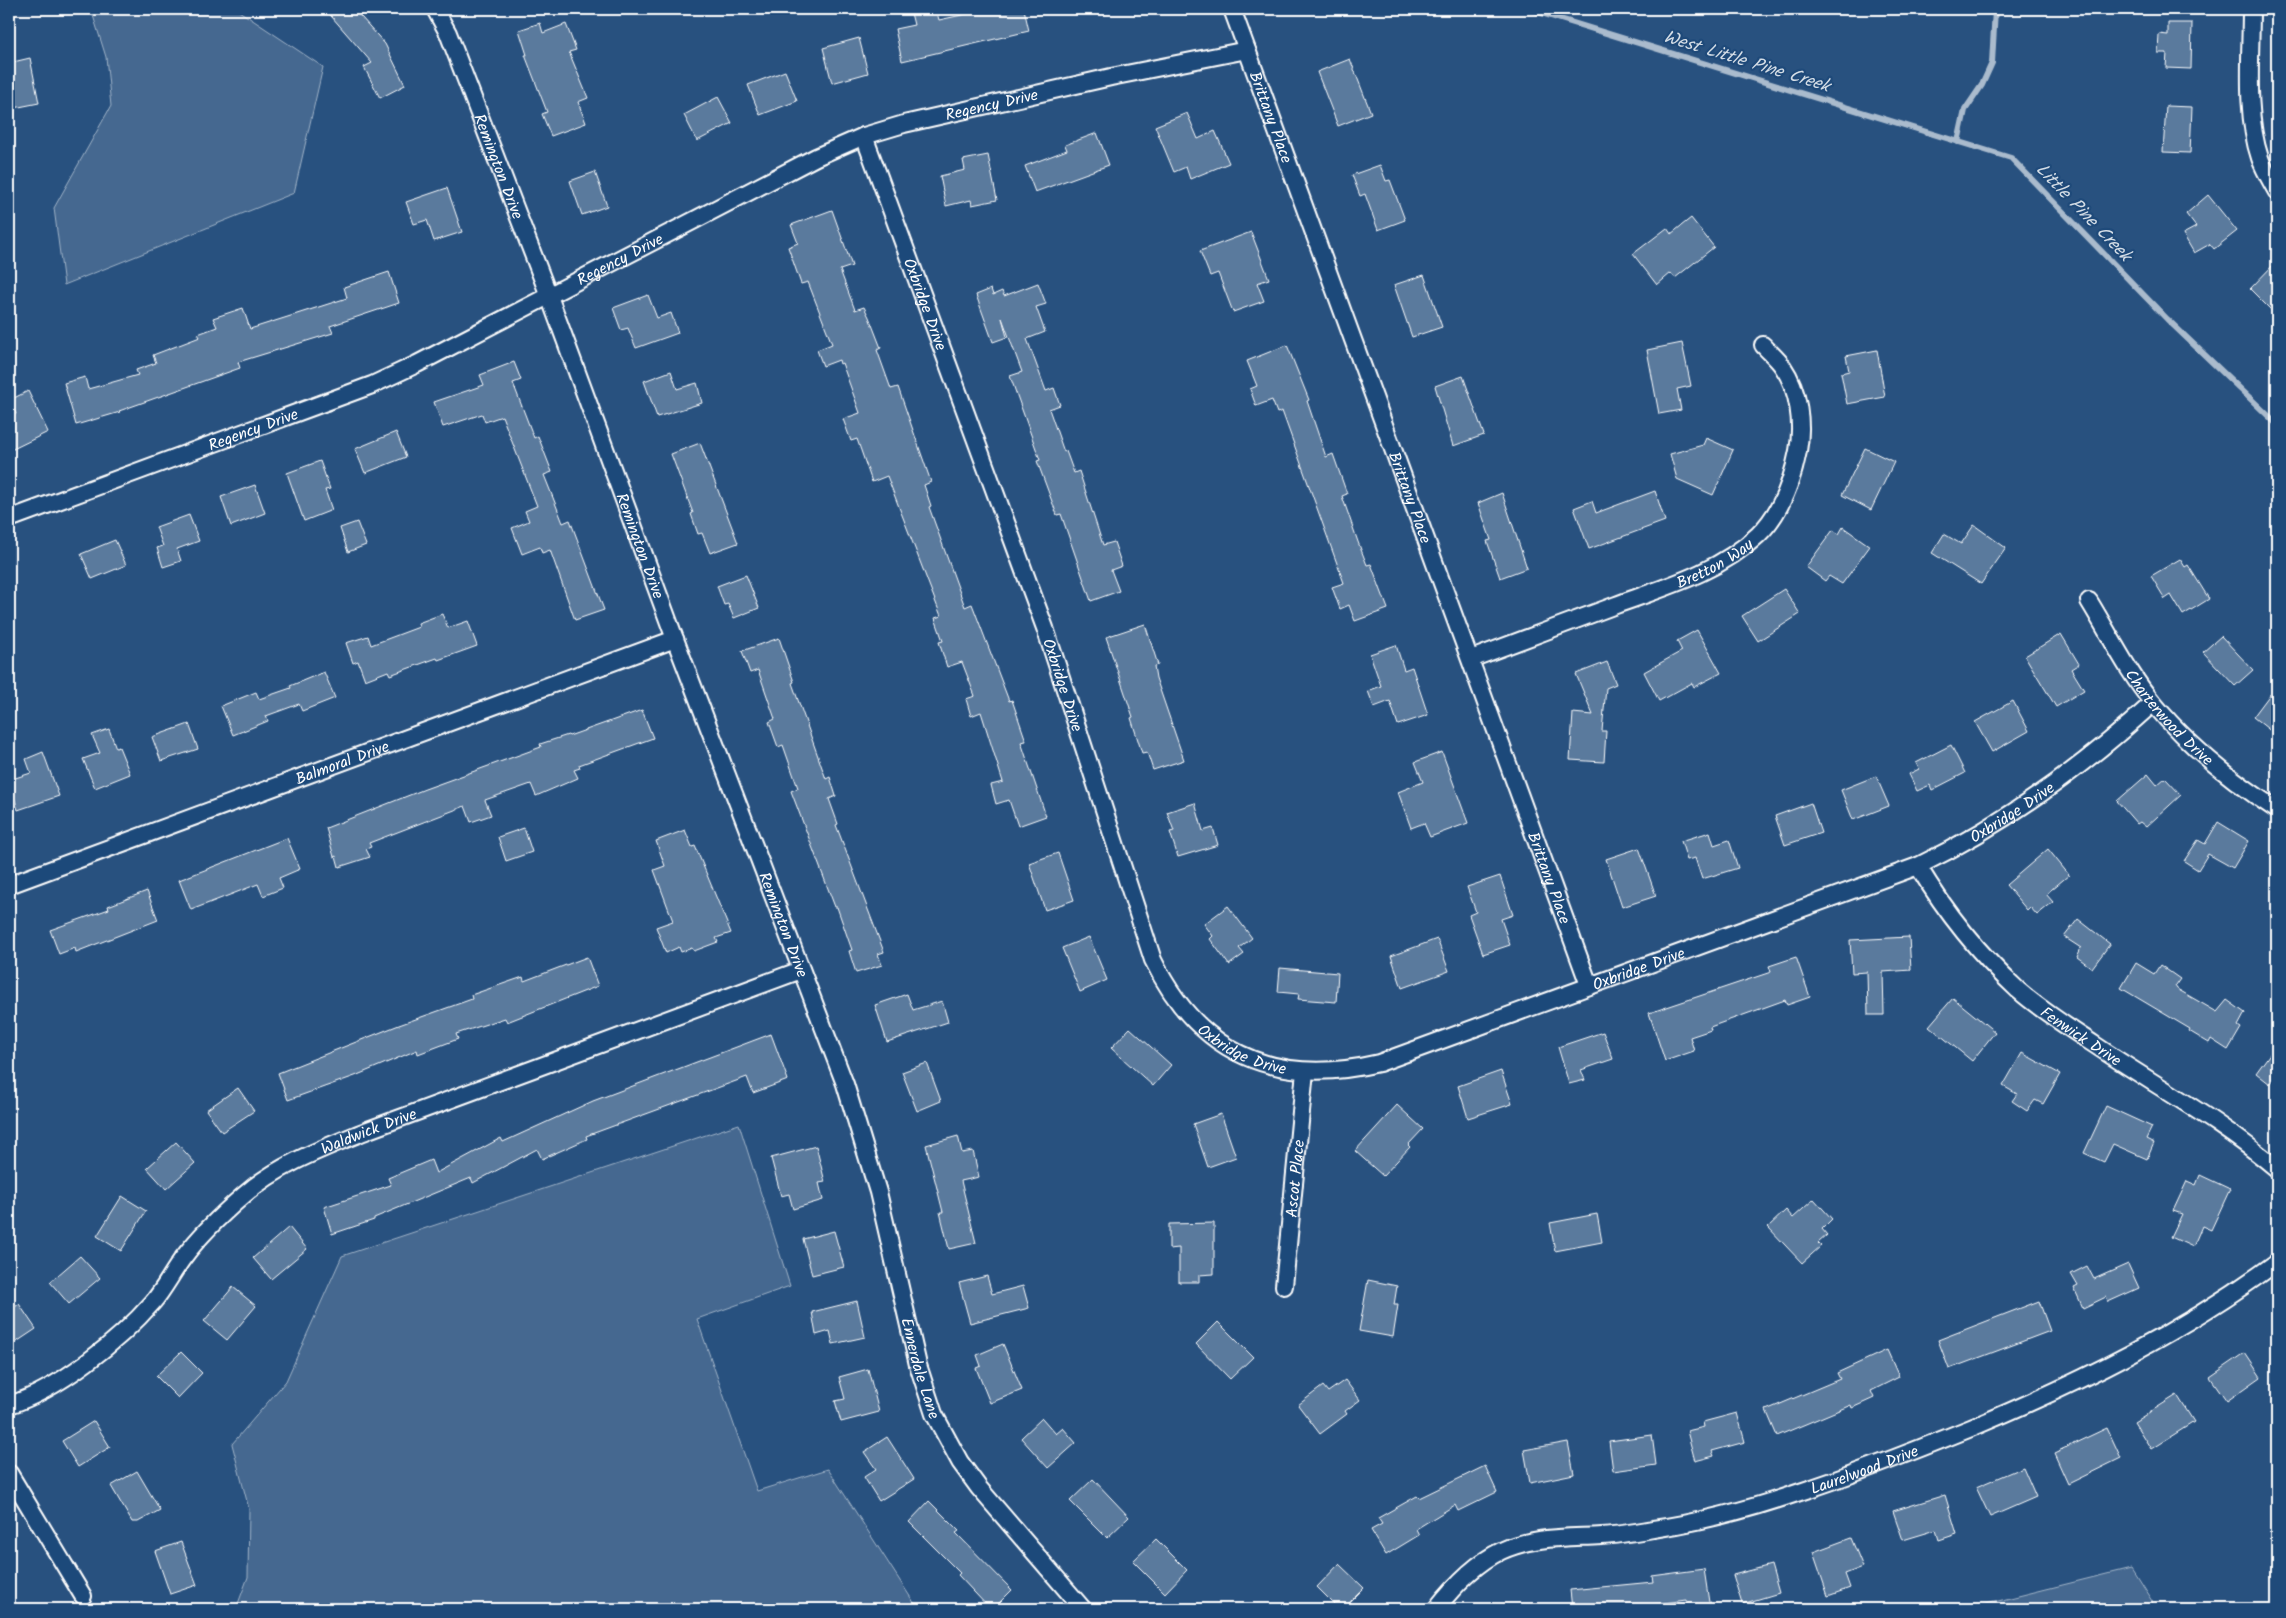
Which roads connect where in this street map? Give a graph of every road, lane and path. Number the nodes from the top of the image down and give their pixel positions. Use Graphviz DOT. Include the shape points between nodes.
graph roads {
  1 [pos="435,9"];
  2 [pos="1232,9"];
  3 [pos="2251,9"];
  4 [pos="1247,50"];
  5 [pos="864,136"];
  6 [pos="2277,192"];
  7 [pos="549,296"];
  8 [pos="1763,345"];
  9 [pos="9,519"];
  10 [pos="2089,601"];
  11 [pos="675,639"];
  12 [pos="1470,659"];
  13 [pos="2152,703"];
  14 [pos="2277,810"];
  15 [pos="1918,866"];
  16 [pos="9,884"];
  17 [pos="801,970"];
  18 [pos="1589,985"];
  19 [pos="1305,1071"];
  20 [pos="845,1084"];
  21 [pos="2277,1169"];
  22 [pos="2277,1262"];
  23 [pos="1284,1286"];
  24 [pos="9,1405"];
  25 [pos="9,1473"];
  26 [pos="83,1596"];
  27 [pos="1083,1609"];
  28 [pos="1436,1609"];
  1 -- 7 [label="street, Remington Drive" via="448,33"];
  2 -- 4 [label="street, Brittany Place"];
  3 -- 6 [label="street" via="2251,92 2255,133 2260,156"];
  4 -- 5 [label="street, Regency Drive" via="951,112"];
  4 -- 12 [label="street, Brittany Place"];
  5 -- 7 [label="street, Regency Drive"];
  5 -- 19 [label="street, Oxbridge Drive" via="1045,628 1153,960 1184,1011 1216,1040 1255,1062"];
  7 -- 9 [label="street, Regency Drive" via="372,385"];
  7 -- 11 [label="street, Remington Drive"];
  8 -- 12 [label="street, Bretton Way" via="1783,366 1791,382 1800,440 1782,502 1759,534 1728,558 1685,580"];
  10 -- 13 [label="street, Charterwood Drive"];
  11 -- 16 [label="street, Balmoral Drive"];
  11 -- 17 [label="street, Remington Drive"];
  12 -- 18 [label="street, Brittany Place"];
  13 -- 14 [label="street, Charterwood Drive" via="2196,750"];
  13 -- 15 [label="street, Oxbridge Drive" via="2022,806 1981,833"];
  15 -- 18 [label="street, Oxbridge Drive"];
  15 -- 21 [label="street, Fenwick Drive" via="1944,907 2019,990 2067,1027 2232,1132"];
  17 -- 20 [label="street, Remington Drive"];
  17 -- 24 [label="street, Waldwick Drive" via="368,1130 303,1157 270,1175 217,1220 184,1258 154,1301 118,1339 46,1388"];
  18 -- 19 [label="street, Oxbridge Drive" via="1379,1063 1340,1070"];
  19 -- 23 [label="street, Ascot Place"];
  20 -- 27 [label="street, Ennerdale Lane" via="878,1192 918,1364 934,1414 960,1462 979,1488"];
  22 -- 28 [label="street, Laurelwood Drive" via="2170,1334 2050,1395 1973,1427 1871,1467 1746,1509 1655,1529 1606,1536 1548,1538 1501,1551 1464,1578"];
  25 -- 26 [label="street"];
}
